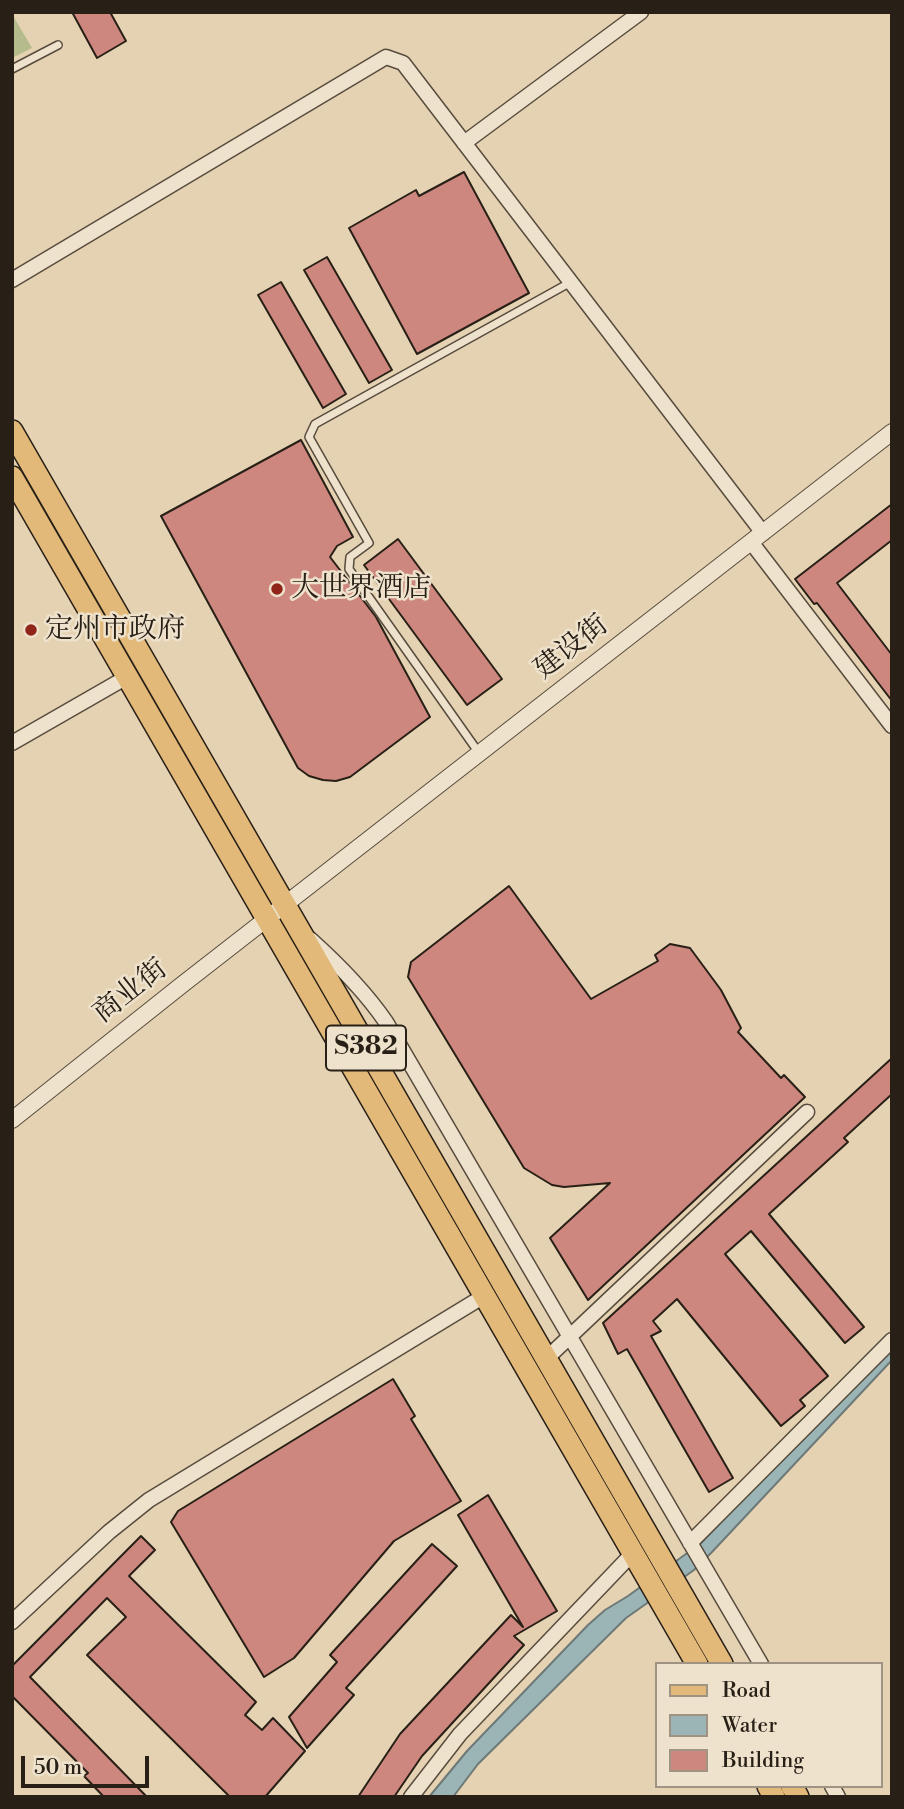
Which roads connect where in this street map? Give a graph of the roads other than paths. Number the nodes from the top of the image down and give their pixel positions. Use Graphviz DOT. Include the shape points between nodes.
graph roads {
  1 [pos="642,12"];
  2 [pos="58,45"];
  3 [pos="12,69"];
  4 [pos="464,143"];
  5 [pos="12,280"];
  6 [pos="571,282"];
  7 [pos="12,432"];
  8 [pos="892,432"];
  9 [pos="12,477"];
  10 [pos="757,537"];
  11 [pos="127,677"];
  12 [pos="892,726"];
  13 [pos="12,743"];
  14 [pos="479,754"];
  15 [pos="284,906"];
  16 [pos="267,919"];
  17 [pos="297,929"];
  18 [pos="807,1112"];
  19 [pos="12,1120"];
  20 [pos="484,1296"];
  21 [pos="570,1337"];
  22 [pos="892,1340"];
  23 [pos="546,1359"];
  24 [pos="690,1543"];
  25 [pos="633,1553"];
  26 [pos="12,1622"];
  27 [pos="696,1662"];
  28 [pos="721,1662"];
  29 [pos="760,1662"];
  30 [pos="411,1797"];
  1 -- 4 [label="street"];
  2 -- 3 [label="lane"];
  4 -- 5 [label="street" via="403,62 386,57"];
  4 -- 6 [label="street"];
  6 -- 10 [label="street"];
  6 -- 14 [label="lane" via="315,424 309,437 369,543 350,558 349,569"];
  7 -- 15 [label="main road, S382"];
  8 -- 10 [label="street, 建设街"];
  9 -- 11 [label="main road, S382"];
  10 -- 12 [label="street"];
  10 -- 14 [label="street, 建设街"];
  11 -- 13 [label="street"];
  11 -- 16 [label="main road, S382"];
  14 -- 15 [label="street, 建设街"];
  15 -- 16 [label="street, 商业街"];
  15 -- 17 [label="main road, S382"];
  16 -- 19 [label="street, 商业街"];
  16 -- 20 [label="main road, S382"];
  17 -- 21 [label="street" via="346,971 386,1022"];
  17 -- 23 [label="main road, S382"];
  18 -- 21 [label="street"];
  20 -- 25 [label="main road, S382"];
  20 -- 26 [label="street" via="149,1500"];
  21 -- 23 [label="street"];
  21 -- 24 [label="street"];
  22 -- 24 [label="street"];
  23 -- 28 [label="main road, S382"];
  24 -- 29 [label="street"];
  25 -- 27 [label="main road, S382"];
  25 -- 30 [label="street" via="460,1734"];
}
